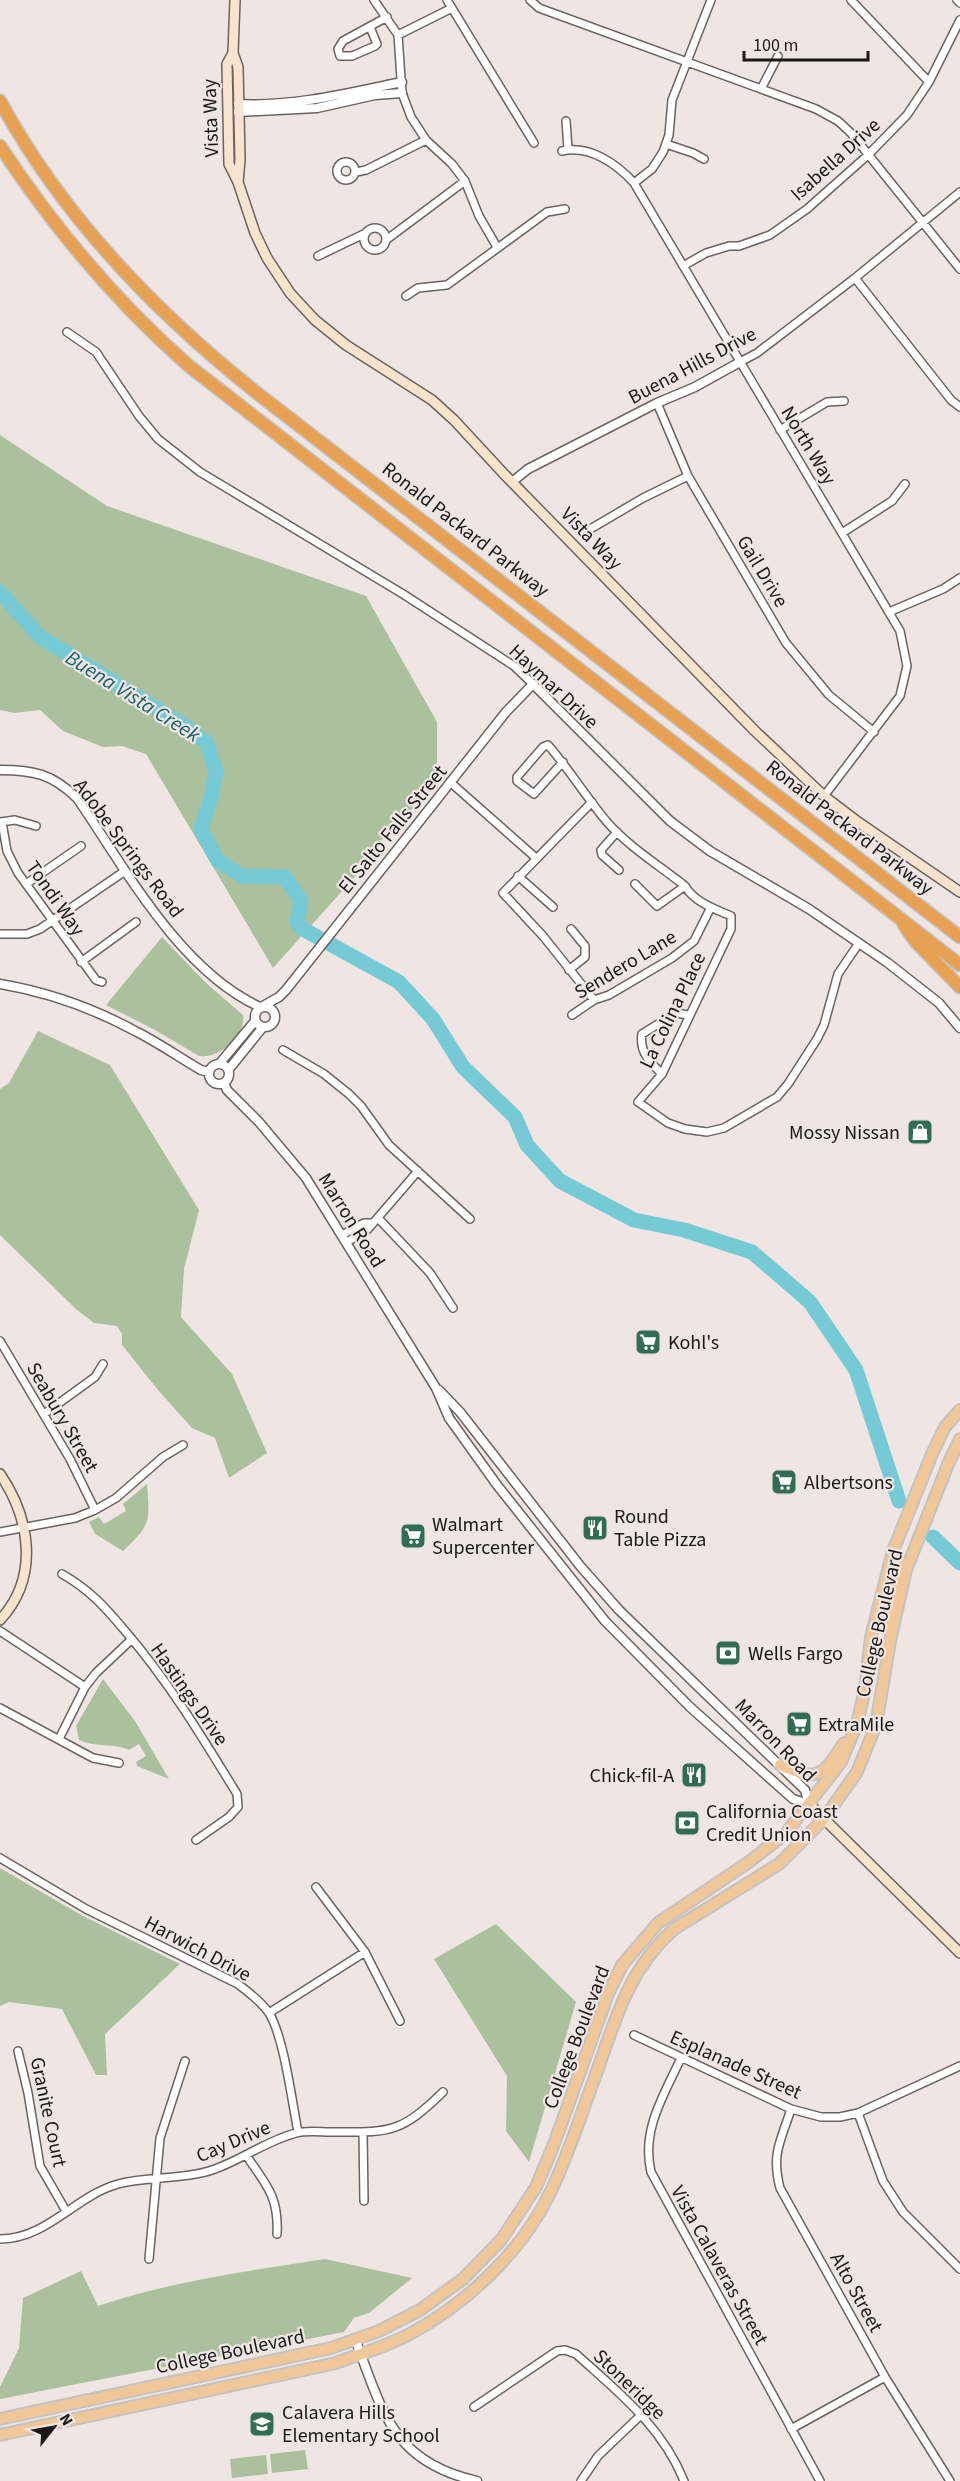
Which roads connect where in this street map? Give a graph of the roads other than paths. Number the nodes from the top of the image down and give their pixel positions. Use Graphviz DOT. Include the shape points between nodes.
graph roads {
  1 [pos="235,0"];
  2 [pos="374,0"];
  3 [pos="447,0"];
  4 [pos="530,0"];
  5 [pos="711,0"];
  6 [pos="851,0"];
  7 [pos="452,8"];
  8 [pos="387,17"];
  9 [pos="960,20"];
  10 [pos="370,27"];
  11 [pos="398,35"];
  12 [pos="233,53"];
  13 [pos="778,56"];
  14 [pos="687,62"];
  15 [pos="402,82"];
  16 [pos="929,82"];
  17 [pos="761,89"];
  18 [pos="402,93"];
  19 [pos="0,100"];
  20 [pos="238,108"];
  21 [pos="566,121"];
  22 [pos="426,140"];
  23 [pos="534,143"];
  24 [pos="666,144"];
  25 [pos="0,146"];
  26 [pos="868,155"];
  27 [pos="704,159"];
  28 [pos="356,172"];
  29 [pos="465,181"];
  30 [pos="238,182"];
  31 [pos="634,183"];
  32 [pos="960,192"];
  33 [pos="565,209"];
  34 [pos="923,223"];
  35 [pos="366,233"];
  36 [pos="386,240"];
  37 [pos="497,247"];
  38 [pos="318,256"];
  39 [pos="683,266"];
  40 [pos="960,269"];
  41 [pos="855,278"];
  42 [pos="406,296"];
  43 [pos="67,332"];
  44 [pos="740,362"];
  45 [pos="844,401"];
  46 [pos="657,403"];
  47 [pos="960,408"];
  48 [pos="780,430"];
  49 [pos="688,476"];
  50 [pos="512,482"];
  51 [pos="904,484"];
  52 [pos="592,528"];
  53 [pos="842,533"];
  54 [pos="960,578"];
  55 [pos="889,612"];
  56 [pos="533,684"];
  57 [pos="874,732"];
  58 [pos="564,762"];
  59 [pos="0,770"];
  60 [pos="450,782"];
  61 [pos="824,796"];
  62 [pos="591,802"];
  63 [pos="1,822"];
  64 [pos="36,826"];
  65 [pos="617,832"];
  66 [pos="81,846"];
  67 [pos="536,858"];
  68 [pos="619,870"];
  69 [pos="125,872"];
  70 [pos="877,872"];
  71 [pos="518,876"];
  72 [pos="26,884"];
  73 [pos="634,885"];
  74 [pos="686,886"];
  75 [pos="960,892"];
  76 [pos="553,907"];
  77 [pos="711,907"];
  78 [pos="894,912"];
  79 [pos="52,922"];
  80 [pos="136,922"];
  81 [pos="960,925"];
  82 [pos="571,929"];
  83 [pos="0,934"];
  84 [pos="960,937"];
  85 [pos="859,943"];
  86 [pos="81,962"];
  87 [pos="960,964"];
  88 [pos="569,970"];
  89 [pos="102,982"];
  90 [pos="0,984"];
  91 [pos="960,987"];
  92 [pos="279,997"];
  93 [pos="243,999"];
  94 [pos="594,1000"];
  95 [pos="262,1007"];
  96 [pos="274,1013"];
  97 [pos="572,1015"];
  98 [pos="688,1015"];
  99 [pos="257,1021"];
  100 [pos="960,1028"];
  101 [pos="283,1050"];
  102 [pos="220,1063"];
  103 [pos="229,1069"];
  104 [pos="209,1072"];
  105 [pos="662,1074"];
  106 [pos="224,1083"];
  107 [pos="417,1171"];
  108 [pos="378,1218"];
  109 [pos="470,1219"];
  110 [pos="345,1239"];
  111 [pos="453,1308"];
  112 [pos="0,1341"];
  113 [pos="104,1364"];
  114 [pos="436,1388"];
  115 [pos="960,1410"];
  116 [pos="44,1414"];
  117 [pos="960,1440"];
  118 [pos="183,1445"];
  119 [pos="0,1474"];
  120 [pos="95,1510"];
  121 [pos="25,1527"];
  122 [pos="0,1532"];
  123 [pos="893,1551"];
  124 [pos="62,1574"];
  125 [pos="0,1620"];
  126 [pos="893,1627"];
  127 [pos="0,1631"];
  128 [pos="132,1639"];
  129 [pos="85,1687"];
  130 [pos="0,1708"];
  131 [pos="858,1716"];
  132 [pos="58,1739"];
  133 [pos="119,1763"];
  134 [pos="780,1765"];
  135 [pos="809,1804"];
  136 [pos="824,1819"];
  137 [pos="196,1840"];
  138 [pos="0,1858"];
  139 [pos="316,1887"];
  140 [pos="680,1907"];
  141 [pos="665,1937"];
  142 [pos="365,1952"];
  143 [pos="960,1953"];
  144 [pos="269,2013"];
  145 [pos="400,2021"];
  146 [pos="634,2035"];
  147 [pos="18,2051"];
  148 [pos="681,2058"];
  149 [pos="185,2061"];
  150 [pos="960,2066"];
  151 [pos="443,2092"];
  152 [pos="790,2109"];
  153 [pos="858,2113"];
  154 [pos="298,2132"];
  155 [pos="363,2132"];
  156 [pos="246,2155"];
  157 [pos="156,2179"];
  158 [pos="364,2201"];
  159 [pos="66,2211"];
  160 [pos="277,2234"];
  161 [pos="0,2239"];
  162 [pos="149,2259"];
  163 [pos="960,2269"];
  164 [pos="355,2339"];
  165 [pos="361,2354"];
  166 [pos="885,2378"];
  167 [pos="474,2407"];
  168 [pos="642,2414"];
  169 [pos="0,2419"];
  170 [pos="791,2429"];
  171 [pos="0,2435"];
  172 [pos="477,2481"];
  173 [pos="581,2481"];
  174 [pos="684,2481"];
  175 [pos="820,2481"];
  176 [pos="950,2481"];
  1 -- 12 [label="main road, Vista Way"];
  2 -- 8 [label="street"];
  3 -- 7 [label="street"];
  4 -- 14 [label="street" via="539,8"];
  5 -- 14 [label="street"];
  6 -- 16 [label="street"];
  7 -- 11 [label="street"];
  7 -- 23 [label="street"];
  8 -- 10 [label="street"];
  8 -- 11 [label="street"];
  9 -- 16 [label="street, Isabella Drive"];
  10 -- 10 [label="street" via="343,41 338,49 340,56 352,56 375,46"];
  11 -- 15 [label="street"];
  12 -- 20 [label="main road, Vista Way" via="238,67"];
  12 -- 30 [label="main road, Vista Way" via="227,64 227,140 229,164"];
  13 -- 17 [label="street"];
  14 -- 17 [label="street"];
  14 -- 24 [label="street" via="672,100"];
  15 -- 18 [label="street"];
  15 -- 20 [label="street" via="328,97"];
  16 -- 26 [label="street, Isabella Drive" via="907,115"];
  17 -- 26 [label="street" via="838,121"];
  18 -- 20 [label="street" via="317,108"];
  18 -- 22 [label="street"];
  19 -- 70 [label="highway, Ronald Packard Parkway" via="74,212 123,271 184,333"];
  20 -- 30 [label="main road, Vista Way"];
  21 -- 31 [label="street, North Way" via="565,150 607,159"];
  22 -- 28 [label="street"];
  22 -- 29 [label="street"];
  24 -- 27 [label="street"];
  24 -- 31 [label="street" via="652,169"];
  25 -- 78 [label="highway, Ronald Packard Parkway" via="39,204 88,264 135,316 189,366"];
  26 -- 34 [label="street"];
  26 -- 39 [label="street, Isabella Drive" via="807,209 770,235 706,253"];
  29 -- 36 [label="street"];
  29 -- 37 [label="street"];
  30 -- 50 [label="main road, Vista Way" via="255,234 290,293 346,345 432,400"];
  31 -- 39 [label="street, North Way"];
  32 -- 34 [label="street, Buena Hills Drive"];
  33 -- 37 [label="street" via="546,212"];
  34 -- 40 [label="street"];
  34 -- 41 [label="street, Buena Hills Drive"];
  35 -- 36 [label="street" via="378,228"];
  35 -- 36 [label="street" via="365,243 373,249 383,246"];
  35 -- 38 [label="street"];
  37 -- 42 [label="street" via="447,285 418,288"];
  39 -- 44 [label="street, North Way"];
  41 -- 44 [label="street, Buena Hills Drive" via="758,353"];
  41 -- 47 [label="street"];
  43 -- 56 [label="street, Haymar Drive" via="96,352 158,439 200,472 423,606 514,666"];
  44 -- 46 [label="street, Buena Hills Drive"];
  44 -- 48 [label="street, North Way"];
  45 -- 48 [label="street" via="826,402"];
  46 -- 49 [label="street, Gail Drive"];
  46 -- 50 [label="street, Buena Hills Drive" via="528,469"];
  48 -- 53 [label="street, North Way"];
  49 -- 52 [label="street"];
  49 -- 57 [label="street, Gail Drive" via="786,643 829,695"];
  50 -- 61 [label="main road, Vista Way"];
  51 -- 53 [label="street" via="892,501"];
  53 -- 55 [label="street, North Way"];
  54 -- 55 [label="street"];
  55 -- 57 [label="street, North Way" via="904,643 907,666 900,696"];
  56 -- 60 [label="street, El Salto Falls Street"];
  56 -- 85 [label="street, Haymar Drive" via="670,821 710,851"];
  57 -- 61 [label="street, North Way"];
  58 -- 58 [label="street" via="548,745 543,747 517,777 518,781 534,794"];
  58 -- 62 [label="street"];
  59 -- 69 [label="street, Adobe Springs Road" via="36,772 62,783 77,798"];
  60 -- 67 [label="street"];
  60 -- 92 [label="street, El Salto Falls Street"];
  61 -- 75 [label="main road, Vista Way"];
  62 -- 65 [label="street"];
  62 -- 67 [label="street"];
  63 -- 64 [label="street" via="15,820"];
  63 -- 72 [label="street, Tondi Way" via="7,851"];
  65 -- 68 [label="street" via="601,850"];
  65 -- 74 [label="street"];
  66 -- 72 [label="street"];
  67 -- 71 [label="street"];
  69 -- 79 [label="street"];
  69 -- 93 [label="street, Adobe Springs Road" via="162,922 208,971"];
  70 -- 81 [label="highway"];
  70 -- 84 [label="highway, Ronald Packard Parkway"];
  71 -- 76 [label="street"];
  71 -- 88 [label="street" via="503,893"];
  72 -- 79 [label="street, Tondi Way"];
  73 -- 74 [label="street" via="657,906"];
  74 -- 77 [label="street" via="689,893"];
  77 -- 94 [label="street, Sendero Lane" via="694,941 672,958"];
  77 -- 98 [label="street, La Colina Place" via="731,916 731,929"];
  78 -- 87 [label="highway, Ronald Packard Parkway"];
  78 -- 91 [label="highway" via="916,942"];
  79 -- 83 [label="street" via="27,934"];
  79 -- 86 [label="street, Tondi Way"];
  80 -- 86 [label="street"];
  82 -- 88 [label="street" via="585,946 585,957"];
  85 -- 100 [label="street, Haymar Drive" via="939,1003"];
  85 -- 105 [label="street, La Colina Place" via="838,974 824,1026 777,1097 724,1128 707,1132 686,1129 668,1123 638,1102"];
  86 -- 89 [label="street, Tondi Way"];
  88 -- 94 [label="street"];
  90 -- 104 [label="street" via="69,1002 106,1017"];
  92 -- 95 [label="street, El Salto Falls Street"];
  92 -- 96 [label="street, El Salto Falls Street"];
  93 -- 95 [label="street, Adobe Springs Road"];
  93 -- 99 [label="street, Adobe Springs Road"];
  94 -- 97 [label="street, Sendero Lane"];
  95 -- 96 [label="street, Adobe Springs Road" via="269,1007"];
  95 -- 99 [label="street"];
  96 -- 99 [label="street" via="273,1023"];
  98 -- 105 [label="street, La Colina Place"];
  98 -- 105 [label="street" via="676,1013 642,1034 640,1043 646,1057"];
  99 -- 102 [label="street"];
  99 -- 103 [label="street"];
  101 -- 107 [label="street" via="324,1074 361,1106 389,1145"];
  102 -- 103 [label="street"];
  102 -- 104 [label="street"];
  103 -- 106 [label="street"];
  104 -- 106 [label="street" via="217,1084"];
  106 -- 110 [label="street, Marron Road" via="300,1170"];
  107 -- 108 [label="street"];
  107 -- 109 [label="street"];
  108 -- 110 [label="street" via="361,1234"];
  108 -- 111 [label="street" via="430,1273"];
  110 -- 114 [label="street, Marron Road"];
  112 -- 116 [label="street, Seabury Street"];
  113 -- 116 [label="street" via="95,1377"];
  114 -- 134 [label="street, Marron Road" via="460,1412 619,1610"];
  114 -- 135 [label="street, Marron Road" via="449,1418 469,1446 605,1621 708,1724 791,1798"];
  115 -- 123 [label="main road, College Boulevard" via="945,1427 932,1454"];
  116 -- 120 [label="street, Seabury Street"];
  117 -- 126 [label="main road, College Boulevard" via="910,1559"];
  118 -- 120 [label="street" via="162,1456 116,1498"];
  119 -- 121 [label="main road" via="14,1493"];
  120 -- 121 [label="street" via="75,1518"];
  121 -- 122 [label="street"];
  121 -- 125 [label="main road" via="26,1556 21,1582"];
  123 -- 126 [label="main road" via="899,1562 886,1619"];
  123 -- 131 [label="main road, College Boulevard" via="871,1637"];
  124 -- 128 [label="street, Hastings Drive" via="93,1594"];
  126 -- 136 [label="main road, College Boulevard" via="876,1725 857,1772"];
  127 -- 129 [label="street"];
  128 -- 129 [label="street"];
  128 -- 137 [label="street, Hastings Drive" via="186,1710 237,1794 238,1807"];
  129 -- 132 [label="street"];
  130 -- 132 [label="street"];
  131 -- 134 [label="main road" via="842,1745 818,1774 809,1776"];
  131 -- 135 [label="main road, College Boulevard" via="841,1762"];
  132 -- 133 [label="street" via="93,1758"];
  134 -- 135 [label="street, Marron Road" via="805,1790"];
  135 -- 136 [label="main road"];
  135 -- 140 [label="main road, College Boulevard" via="786,1833 765,1851"];
  136 -- 141 [label="main road, College Boulevard" via="779,1864"];
  136 -- 143 [label="main road"];
  138 -- 144 [label="street, Harwich Drive" via="86,1909 238,1984"];
  139 -- 142 [label="street"];
  140 -- 141 [label="main road" via="682,1914 664,1930"];
  140 -- 164 [label="main road, College Boulevard" via="658,1923 622,1965 536,2187 508,2230 463,2279 435,2300 399,2321"];
  141 -- 165 [label="main road, College Boulevard" via="636,1972 622,2000 569,2150 550,2194 528,2230 473,2291 444,2313 406,2336"];
  142 -- 144 [label="street"];
  142 -- 145 [label="street"];
  144 -- 154 [label="street, Harwich Drive" via="280,2044"];
  146 -- 148 [label="street, Esplanade Street"];
  147 -- 159 [label="street, Granite Court" via="40,2166"];
  148 -- 152 [label="street, Esplanade Street"];
  148 -- 170 [label="street, Vista Calaveras Street" via="647,2139 651,2172"];
  149 -- 157 [label="street" via="160,2138"];
  150 -- 153 [label="street, Esplanade Street"];
  151 -- 155 [label="street, Cay Drive" via="410,2122 397,2128"];
  152 -- 153 [label="street, Esplanade Street" via="821,2117"];
  152 -- 166 [label="street, Alto Street" via="779,2139 775,2167 780,2188"];
  153 -- 163 [label="street" via="883,2181 903,2212"];
  154 -- 155 [label="street, Cay Drive"];
  154 -- 156 [label="street, Cay Drive"];
  155 -- 158 [label="street"];
  156 -- 157 [label="street, Cay Drive" via="195,2175"];
  156 -- 160 [label="street" via="273,2195 278,2214"];
  157 -- 159 [label="street, Cay Drive" via="118,2184"];
  157 -- 162 [label="street"];
  159 -- 161 [label="street, Cay Drive" via="25,2236"];
  164 -- 165 [label="street"];
  164 -- 169 [label="main road, College Boulevard" via="331,2348"];
  165 -- 171 [label="main road, College Boulevard" via="336,2363"];
  165 -- 172 [label="street" via="389,2424 401,2442 434,2467"];
  166 -- 170 [label="street"];
  166 -- 176 [label="street, Alto Street"];
  167 -- 168 [label="street, Stoneridge" via="557,2351 565,2350 576,2354"];
  168 -- 173 [label="street" via="598,2456"];
  168 -- 174 [label="street, Stoneridge" via="662,2439"];
  170 -- 175 [label="street, Vista Calaveras Street"];
}
